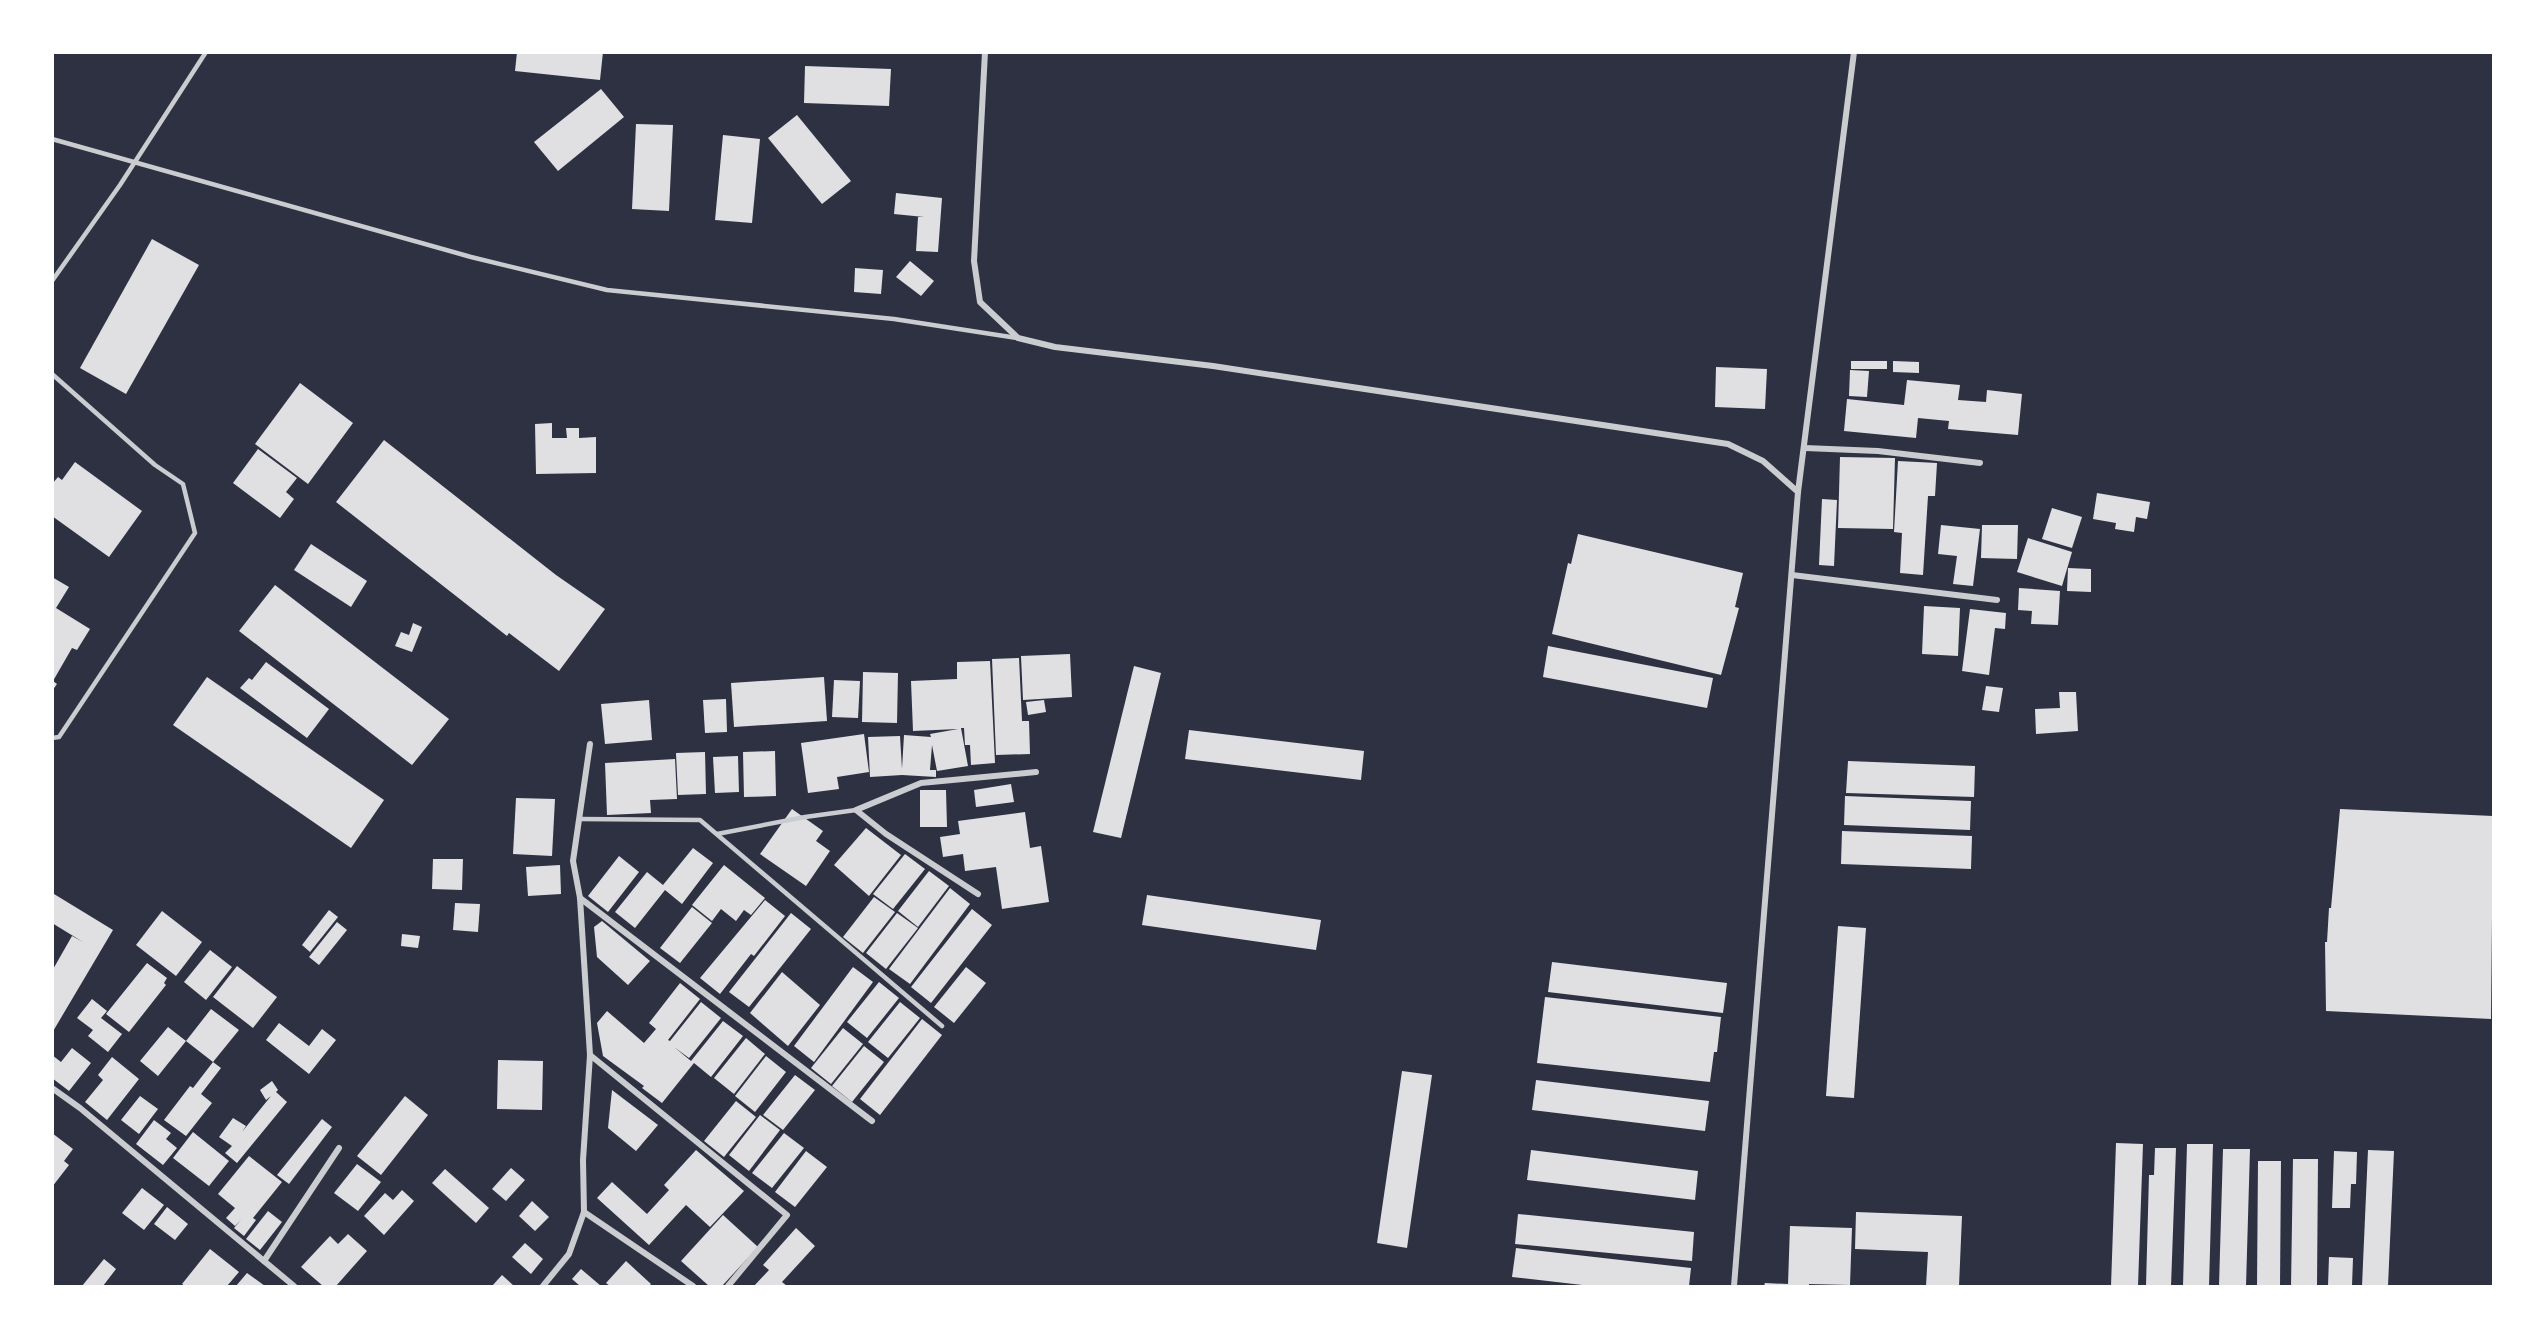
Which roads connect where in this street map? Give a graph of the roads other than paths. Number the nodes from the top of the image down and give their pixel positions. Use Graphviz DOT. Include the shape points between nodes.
graph roads {
  1 [pos="206,52"];
  2 [pos="985,52"];
  3 [pos="1854,52"];
  4 [pos="52,139"];
  5 [pos="135,161"];
  6 [pos="52,281"];
  7 [pos="1018,338"];
  8 [pos="52,374"];
  9 [pos="1805,448"];
  10 [pos="1980,463"];
  11 [pos="1798,492"];
  12 [pos="1792,575"];
  13 [pos="1997,600"];
  14 [pos="52,738"];
  15 [pos="590,744"];
  16 [pos="1036,772"];
  17 [pos="856,810"];
  18 [pos="579,819"];
  19 [pos="717,834"];
  20 [pos="978,894"];
  21 [pos="580,898"];
  22 [pos="942,1026"];
  23 [pos="590,1055"];
  24 [pos="52,1088"];
  25 [pos="872,1120"];
  26 [pos="339,1148"];
  27 [pos="584,1212"];
  28 [pos="264,1261"];
  29 [pos="294,1287"];
  30 [pos="543,1287"];
  31 [pos="693,1287"];
  32 [pos="728,1287"];
  33 [pos="1734,1287"];
  1 -- 5 [label="lane"];
  2 -- 7 [label="street" via="974,261 980,302"];
  3 -- 9 [label="street"];
  4 -- 5 [label="lane"];
  5 -- 6 [label="lane"];
  5 -- 7 [label="lane" via="471,257 607,291 894,320"];
  7 -- 11 [label="street" via="1055,347 1213,366 1728,444 1763,461"];
  8 -- 14 [label="lane" via="155,465 183,484 195,532 59,737"];
  9 -- 10 [label="street" via="1878,451"];
  9 -- 11 [label="street"];
  11 -- 12 [label="street"];
  12 -- 13 [label="street"];
  12 -- 33 [label="street"];
  15 -- 18 [label="street"];
  16 -- 17 [label="street" via="921,783"];
  17 -- 19 [label="lane"];
  17 -- 20 [label="street"];
  18 -- 19 [label="lane" via="700,820"];
  18 -- 21 [label="street" via="573,861"];
  19 -- 22 [label="lane"];
  21 -- 23 [label="street"];
  21 -- 25 [label="street"];
  23 -- 27 [label="street"];
  23 -- 32 [label="street" via="787,1215"];
  24 -- 28 [label="street"];
  26 -- 28 [label="street"];
  27 -- 30 [label="street" via="569,1254"];
  27 -- 31 [label="street"];
  28 -- 29 [label="street"];
}
